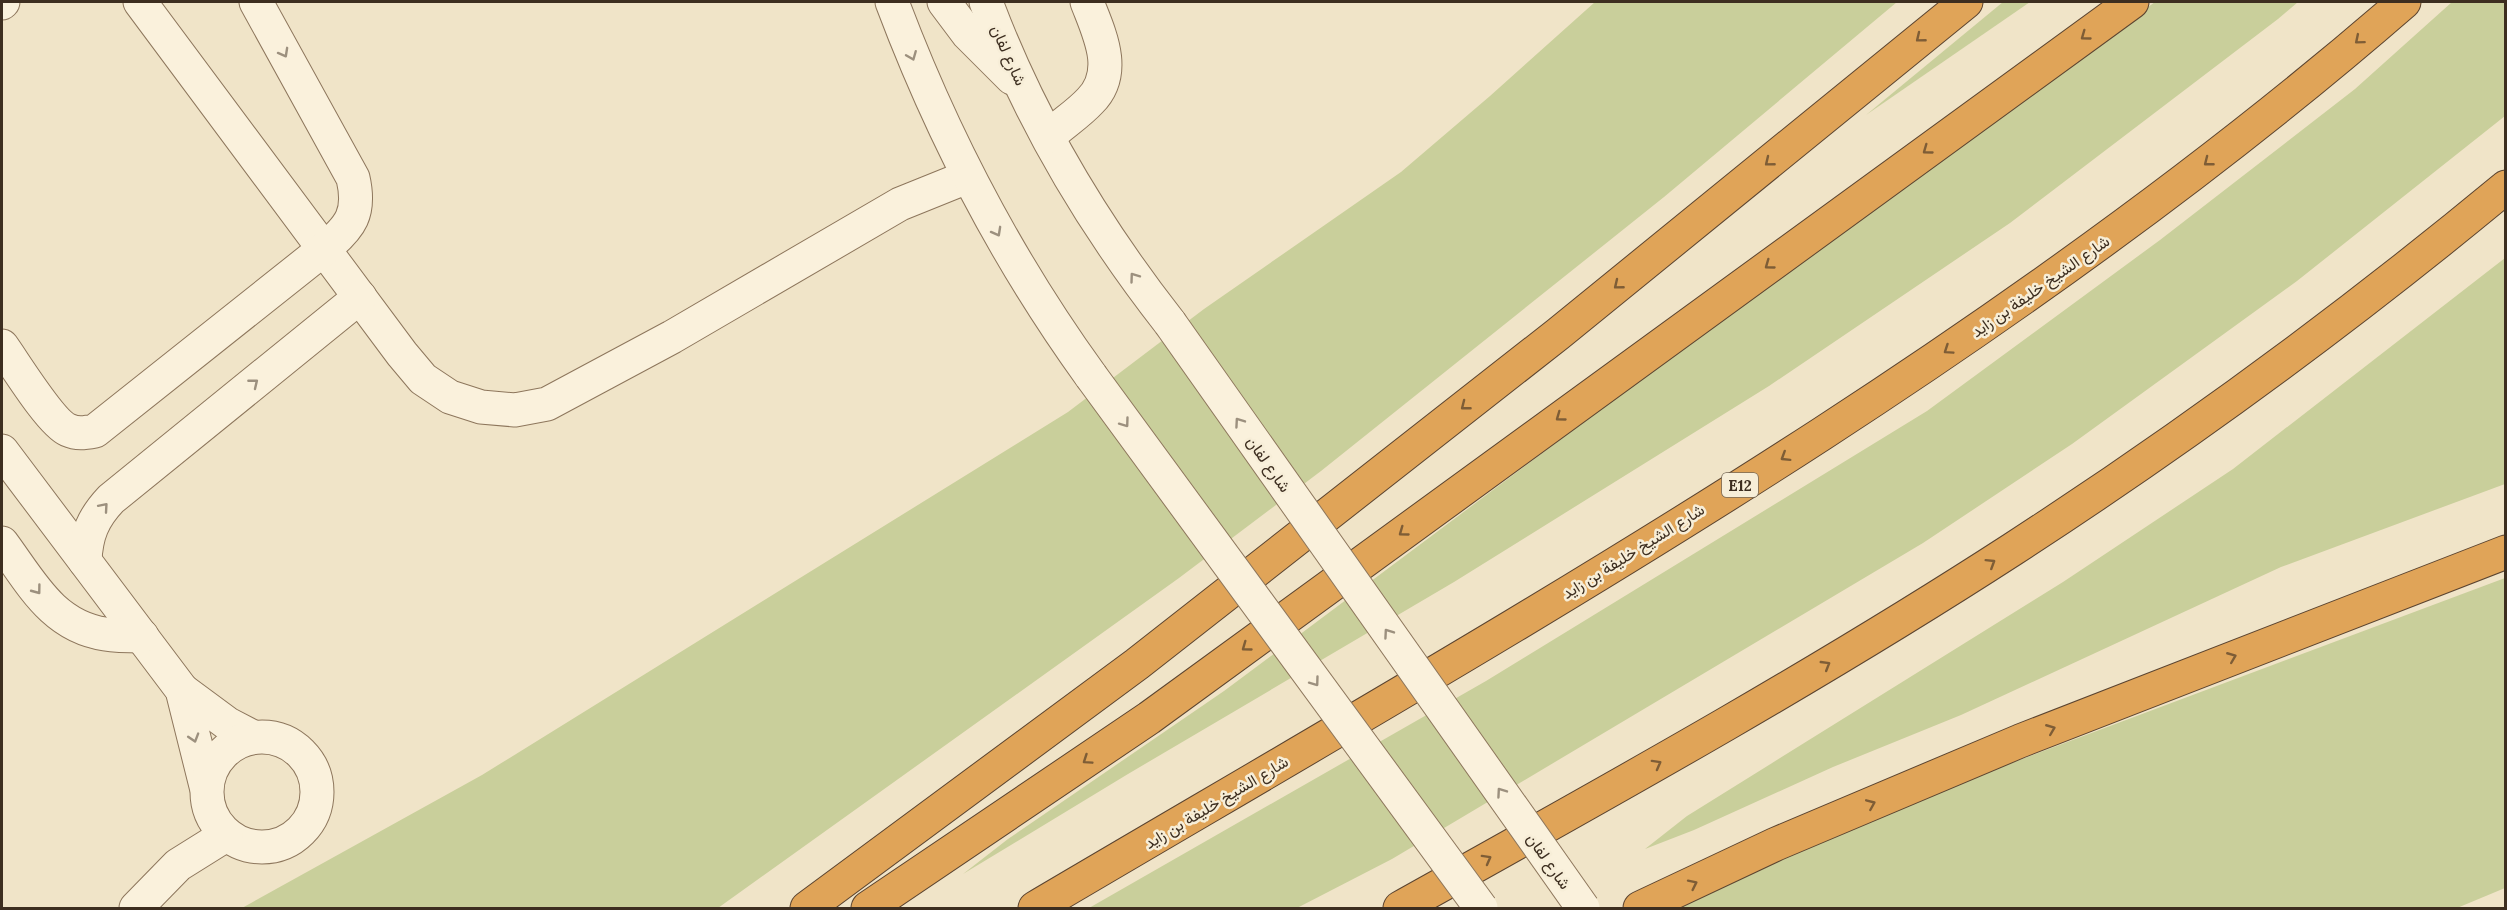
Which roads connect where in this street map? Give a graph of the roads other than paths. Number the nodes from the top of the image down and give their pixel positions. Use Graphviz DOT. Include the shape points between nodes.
graph roads {
  1 [pos="140,2"];
  2 [pos="256,2"];
  3 [pos="892,2"];
  4 [pos="944,2"];
  5 [pos="986,2"];
  6 [pos="1087,2"];
  7 [pos="1966,2"];
  8 [pos="2132,2"];
  9 [pos="2404,2"];
  10 [pos="1022,87"];
  11 [pos="1048,137"];
  12 [pos="967,177"];
  13 [pos="2505,187"];
  14 [pos="324,249"];
  15 [pos="360,297"];
  16 [pos="2,346"];
  17 [pos="2,451"];
  18 [pos="2,543"];
  19 [pos="2505,552"];
  20 [pos="85,561"];
  21 [pos="142,636"];
  22 [pos="182,690"];
  23 [pos="253,737"];
  24 [pos="206,786"];
  25 [pos="226,835"];
  26 [pos="136,909"];
  27 [pos="807,909"];
  28 [pos="868,909"];
  29 [pos="1035,909"];
  30 [pos="1400,909"];
  31 [pos="1481,909"];
  32 [pos="1583,909"];
  33 [pos="1640,909"];
  1 -- 14 [label="street"];
  2 -- 14 [label="street, one-way" via="353,178 356,210 349,225"];
  3 -- 12 [label="street, one-way" via="937,115"];
  4 -- 10 [label="street" via="968,34"];
  5 -- 10 [label="street, شارع لفان"];
  6 -- 11 [label="street" via="1103,44 1105,74 1091,100"];
  7 -- 27 [label="highway, one-way" via="1558,333 1137,664"];
  8 -- 28 [label="highway, one-way" via="1149,718"];
  9 -- 29 [label="highway, شارع الشيخ خليفة بن زايد / E12, one-way" via="2188,178 2001,315 1873,401 1456,660"];
  10 -- 11 [label="street, شارع لفان"];
  32 -- 11 [label="street, شارع لفان, one-way, bridge" via="1134,277 1093,216"];
  12 -- 15 [label="street" via="900,204 672,337 547,404 515,410 482,407 450,397 423,379"];
  12 -- 31 [label="street, one-way, bridge" via="1048,315"];
  30 -- 13 [label="highway, one-way" via="1688,747 2013,549 2166,446 2310,340"];
  14 -- 15 [label="street"];
  14 -- 16 [label="street" via="95,431 79,434 65,429"];
  20 -- 15 [label="street, one-way" via="90,526 111,499"];
  17 -- 20 [label="street"];
  18 -- 21 [label="street, one-way" via="52,610 69,622 104,634"];
  33 -- 19 [label="highway, one-way" via="1776,844 2020,741"];
  20 -- 21 [label="street"];
  21 -- 22 [label="street"];
  22 -- 23 [label="street"];
  22 -- 24 [label="street, one-way"];
  23 -- 24 [label="street" via="231,746 214,763"];
  23 -- 25 [label="street" via="273,737 306,758 316,777 315,806 300,832 284,843 264,848 244,845"];
  24 -- 25 [label="street" via="207,804"];
  25 -- 26 [label="street" via="178,865"];
}
